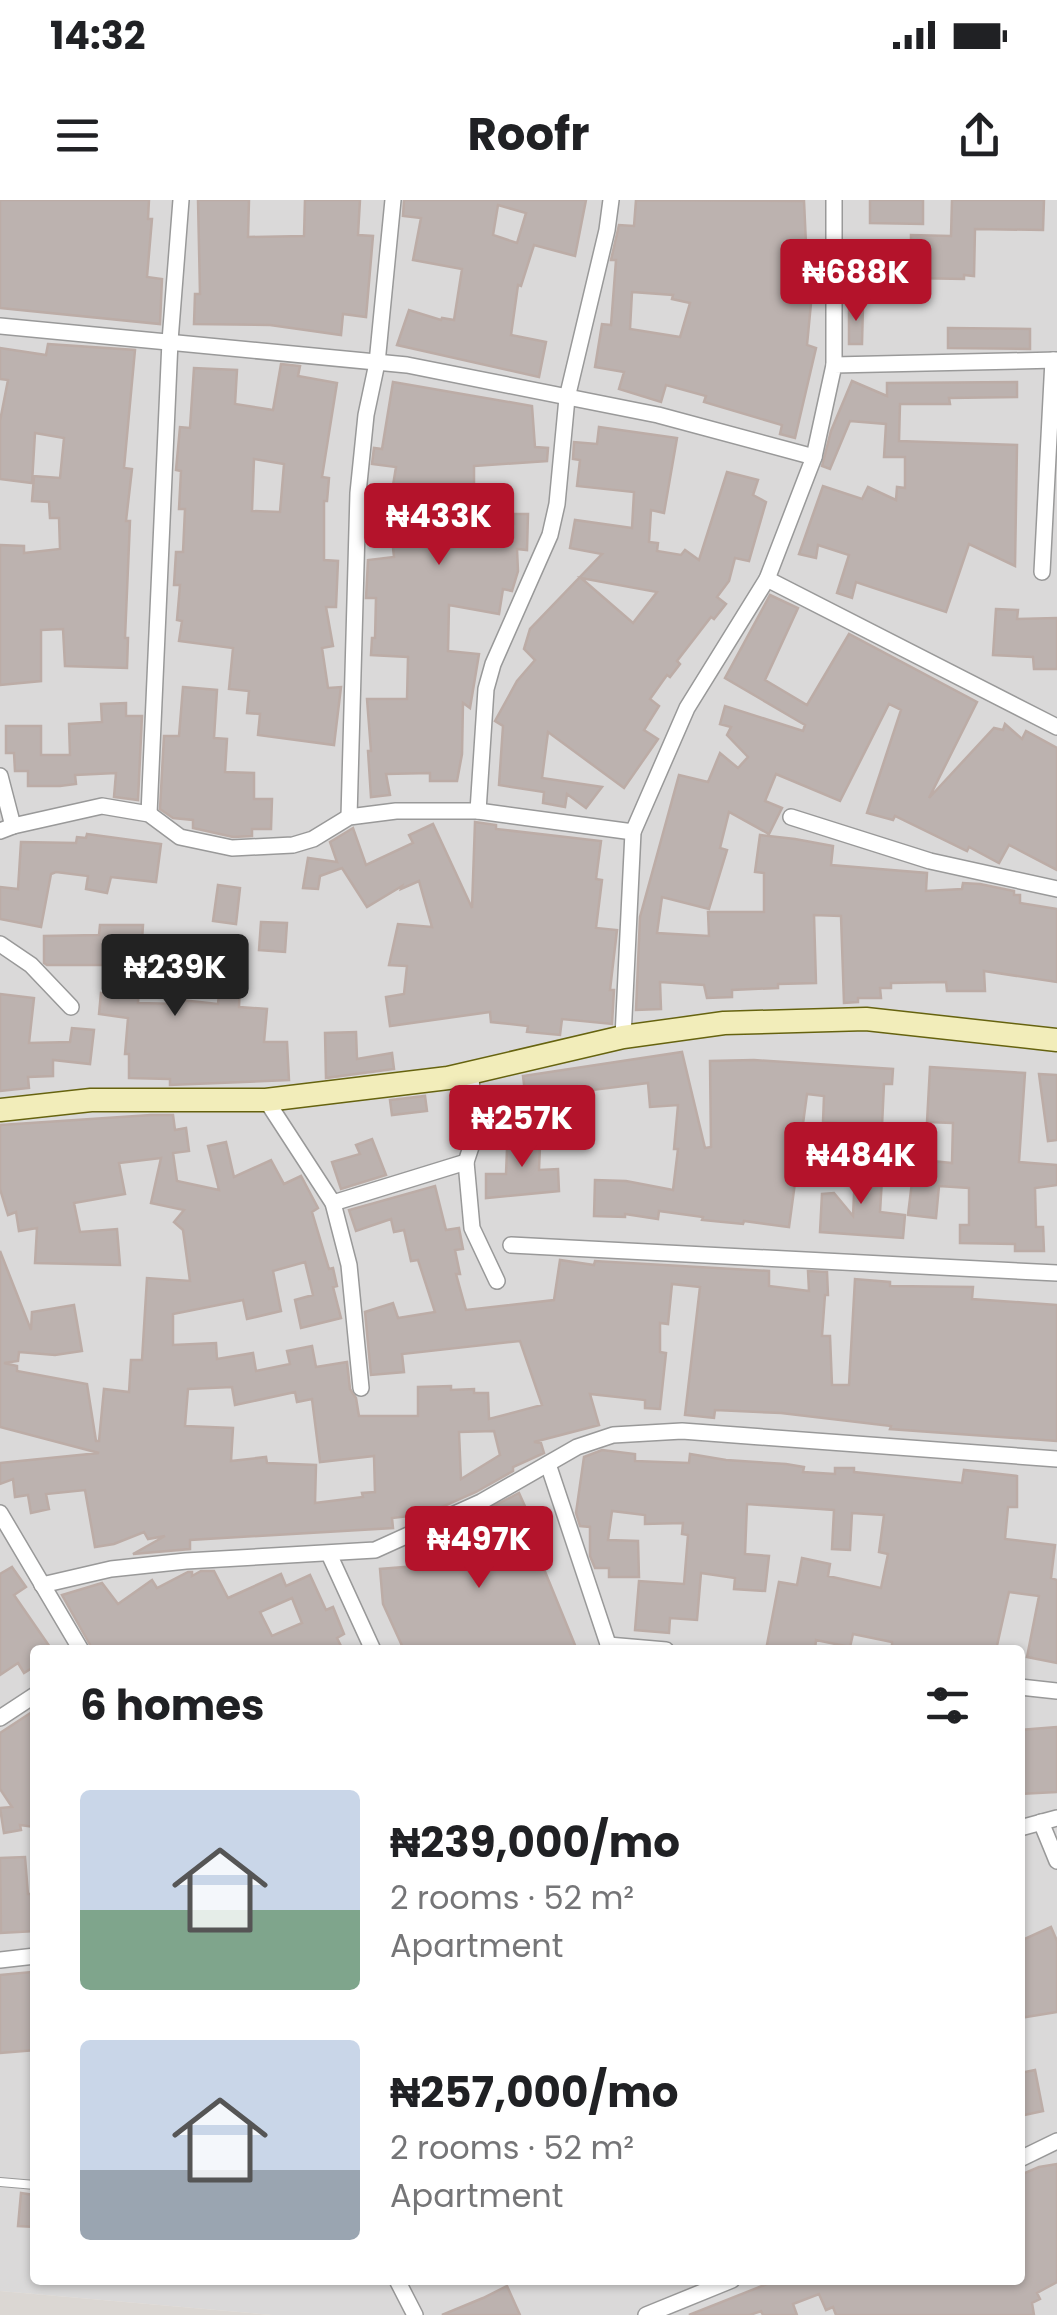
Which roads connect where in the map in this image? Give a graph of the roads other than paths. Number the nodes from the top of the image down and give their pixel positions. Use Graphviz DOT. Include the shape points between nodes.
graph roads {
  1 [pos="181,200"];
  2 [pos="393,200"];
  3 [pos="611,200"];
  4 [pos="834,200"];
  5 [pos="0,326"];
  6 [pos="170,340"];
  7 [pos="1055,360"];
  8 [pos="377,363"];
  9 [pos="834,365"];
  10 [pos="567,398"];
  11 [pos="814,457"];
  12 [pos="1042,572"];
  13 [pos="767,579"];
  14 [pos="1057,727"];
  15 [pos="0,776"];
  16 [pos="478,812"];
  17 [pos="148,814"];
  18 [pos="791,817"];
  19 [pos="349,818"];
  20 [pos="7,828"];
  21 [pos="633,832"];
  22 [pos="1057,889"];
  23 [pos="0,944"];
  24 [pos="71,1007"];
  25 [pos="623,1037"];
  26 [pos="1057,1040"];
  27 [pos="471,1073"];
  28 [pos="266,1100"];
  29 [pos="0,1110"];
  30 [pos="466,1162"];
  31 [pos="334,1203"];
  32 [pos="511,1244"];
  33 [pos="1057,1273"];
  34 [pos="498,1281"];
  35 [pos="361,1388"];
  36 [pos="1057,1459"];
  37 [pos="548,1464"];
  38 [pos="0,1512"];
  39 [pos="329,1554"];
  40 [pos="42,1585"];
  41 [pos="78,1645"];
  42 [pos="371,1645"];
  43 [pos="608,1645"];
  44 [pos="1025,1687"];
  45 [pos="1057,1690"];
  46 [pos="30,1698"];
  47 [pos="0,1718"];
  48 [pos="1049,1820"];
  49 [pos="1057,1861"];
  50 [pos="30,1957"];
  51 [pos="0,1960"];
  52 [pos="1057,2141"];
  53 [pos="1025,2157"];
  54 [pos="0,2182"];
  55 [pos="30,2185"];
  56 [pos="400,2285"];
  57 [pos="720,2285"];
  58 [pos="415,2315"];
  59 [pos="646,2315"];
  1 -- 6 [label="street"];
  2 -- 8 [label="street"];
  3 -- 10 [label="street"];
  4 -- 9 [label="street"];
  5 -- 6 [label="street"];
  6 -- 8 [label="street"];
  6 -- 17 [label="street"];
  7 -- 9 [label="street"];
  7 -- 12 [label="street"];
  8 -- 10 [label="street"];
  8 -- 19 [label="street" via="358,493"];
  9 -- 11 [label="street"];
  10 -- 11 [label="street"];
  10 -- 16 [label="street" via="550,535 486,689"];
  11 -- 13 [label="street"];
  13 -- 14 [label="street"];
  13 -- 21 [label="street" via="687,708"];
  15 -- 20 [label="street"];
  16 -- 19 [label="street"];
  16 -- 21 [label="street"];
  17 -- 19 [label="street" via="180,837 232,848 293,845"];
  17 -- 20 [label="street" via="102,806"];
  18 -- 22 [label="street" via="930,861"];
  21 -- 25 [label="street"];
  23 -- 24 [label="street"];
  25 -- 26 [label="street" via="724,1023 866,1018"];
  25 -- 27 [label="street"];
  27 -- 28 [label="street"];
  27 -- 30 [label="street" via="474,1138"];
  28 -- 29 [label="street" via="91,1100"];
  28 -- 31 [label="street"];
  30 -- 31 [label="street"];
  30 -- 34 [label="street" via="472,1228"];
  31 -- 35 [label="street" via="349,1266"];
  32 -- 33 [label="street"];
  36 -- 37 [label="street" via="682,1431 612,1435"];
  37 -- 39 [label="street" via="375,1550"];
  37 -- 43 [label="street"];
  38 -- 40 [label="street"];
  39 -- 40 [label="street" via="186,1560"];
  39 -- 42 [label="street"];
  40 -- 41 [label="street"];
  44 -- 45 [label="street"];
  46 -- 47 [label="street"];
  48 -- 49 [label="street"];
  50 -- 51 [label="street"];
  52 -- 53 [label="street"];
  54 -- 55 [label="lane"];
  56 -- 58 [label="street"];
  57 -- 59 [label="street"];
}
